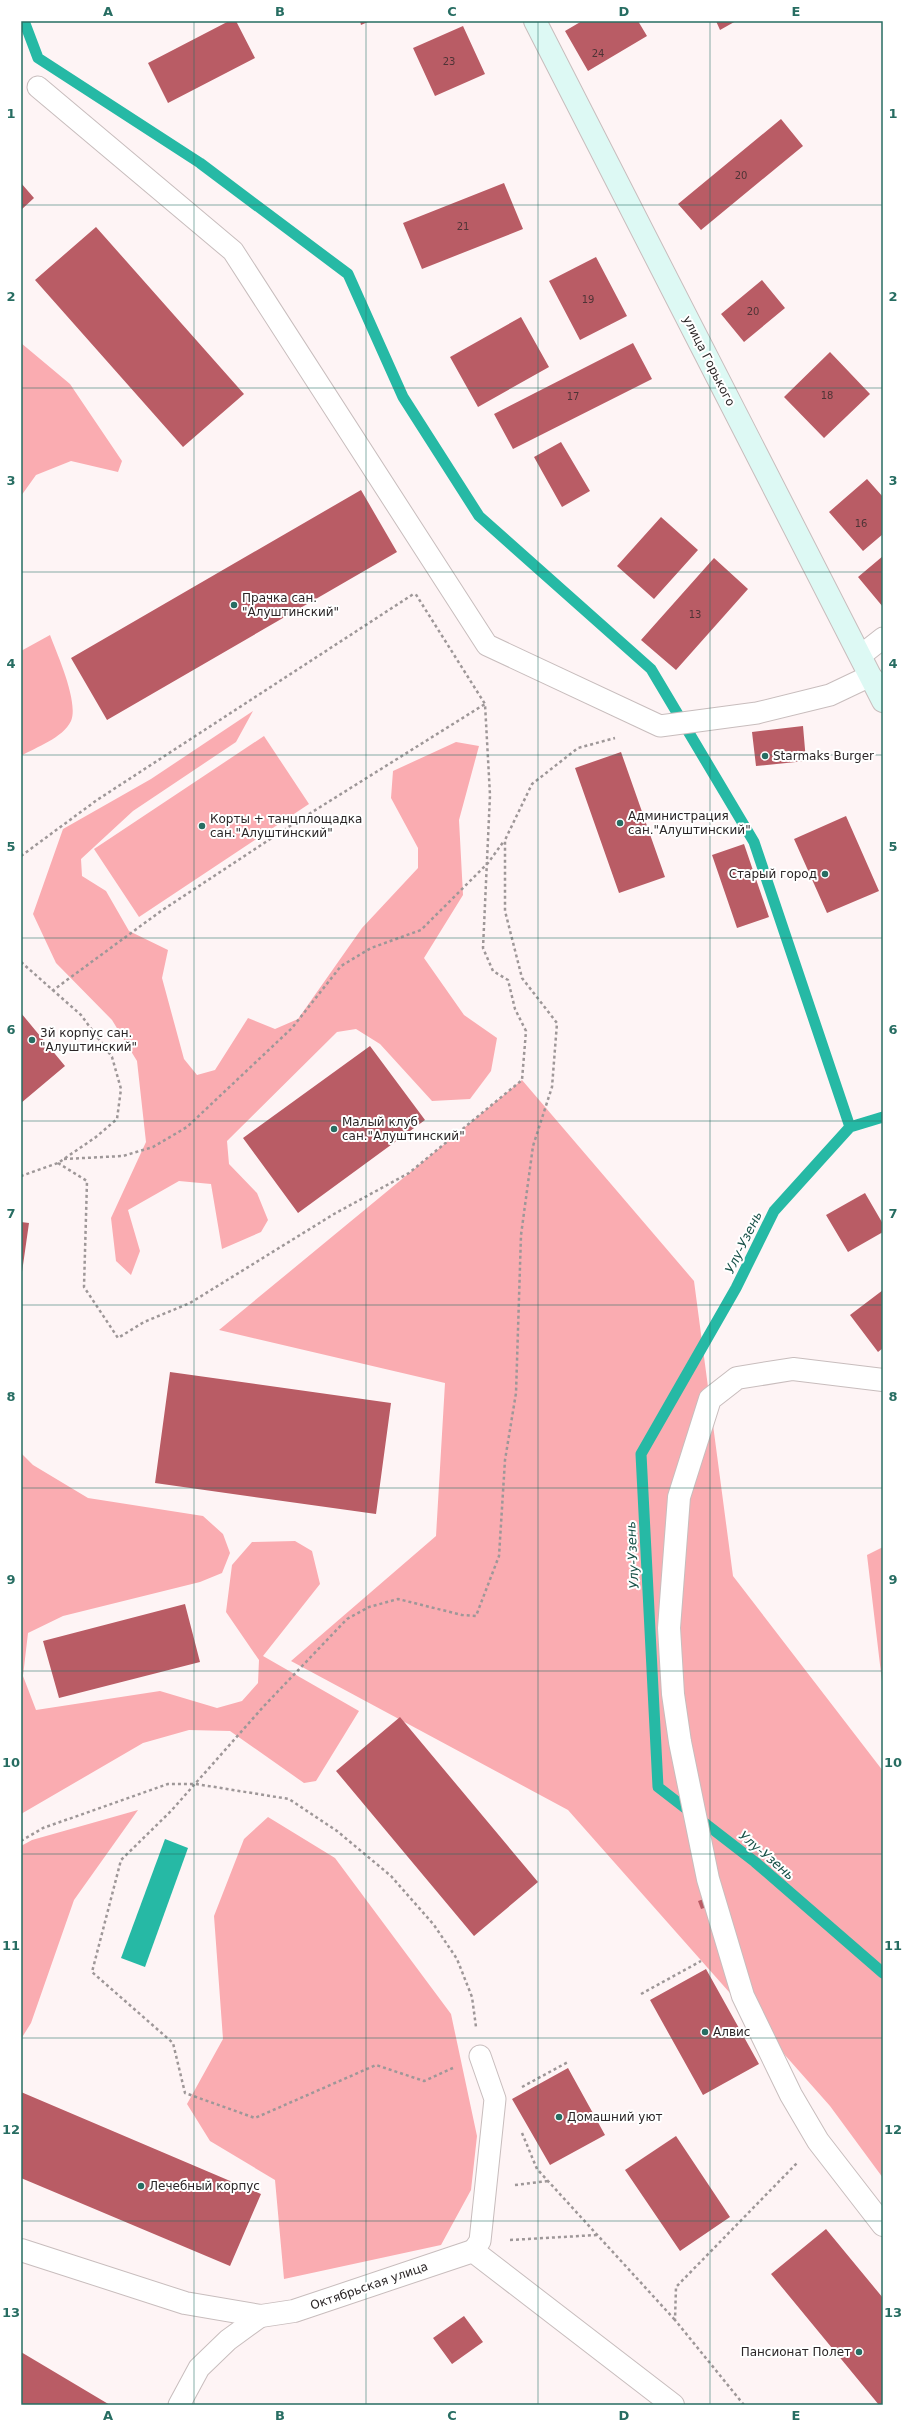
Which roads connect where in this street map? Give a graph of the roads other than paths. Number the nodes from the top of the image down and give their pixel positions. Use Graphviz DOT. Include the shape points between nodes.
graph roads {
  1 [pos="535,21"];
  2 [pos="38,87"];
  3 [pos="883,638"];
  4 [pos="860,656"];
  5 [pos="876,682"];
  6 [pos="883,701"];
  7 [pos="883,1380"];
  8 [pos="480,2056"];
  9 [pos="883,2225"];
  10 [pos="476,2246"];
  11 [pos="21,2250"];
  12 [pos="261,2316"];
  13 [pos="179,2405"];
  14 [pos="673,2405"];
  1 -- 4 [label="main road, улица Горького"];
  2 -- 5 [label="lane" via="233,251 487,646 660,726 757,714"];
  3 -- 4 [label="lane"];
  4 -- 5 [label="main road, улица Горького"];
  5 -- 6 [label="main road, улица Горького"];
  7 -- 9 [label="street" via="793,1369 738,1378 710,1399 679,1497 669,1628 673,1694 680,1742 708,1879 744,1996 791,2095 818,2141"];
  8 -- 10 [label="lane" via="495,2099"];
  10 -- 12 [label="street, Октябрьская улица" via="294,2311"];
  10 -- 14 [label="street"];
  11 -- 12 [label="street, Октябрьская улица" via="185,2303"];
  12 -- 13 [label="lane" via="228,2340 200,2368"];
}
